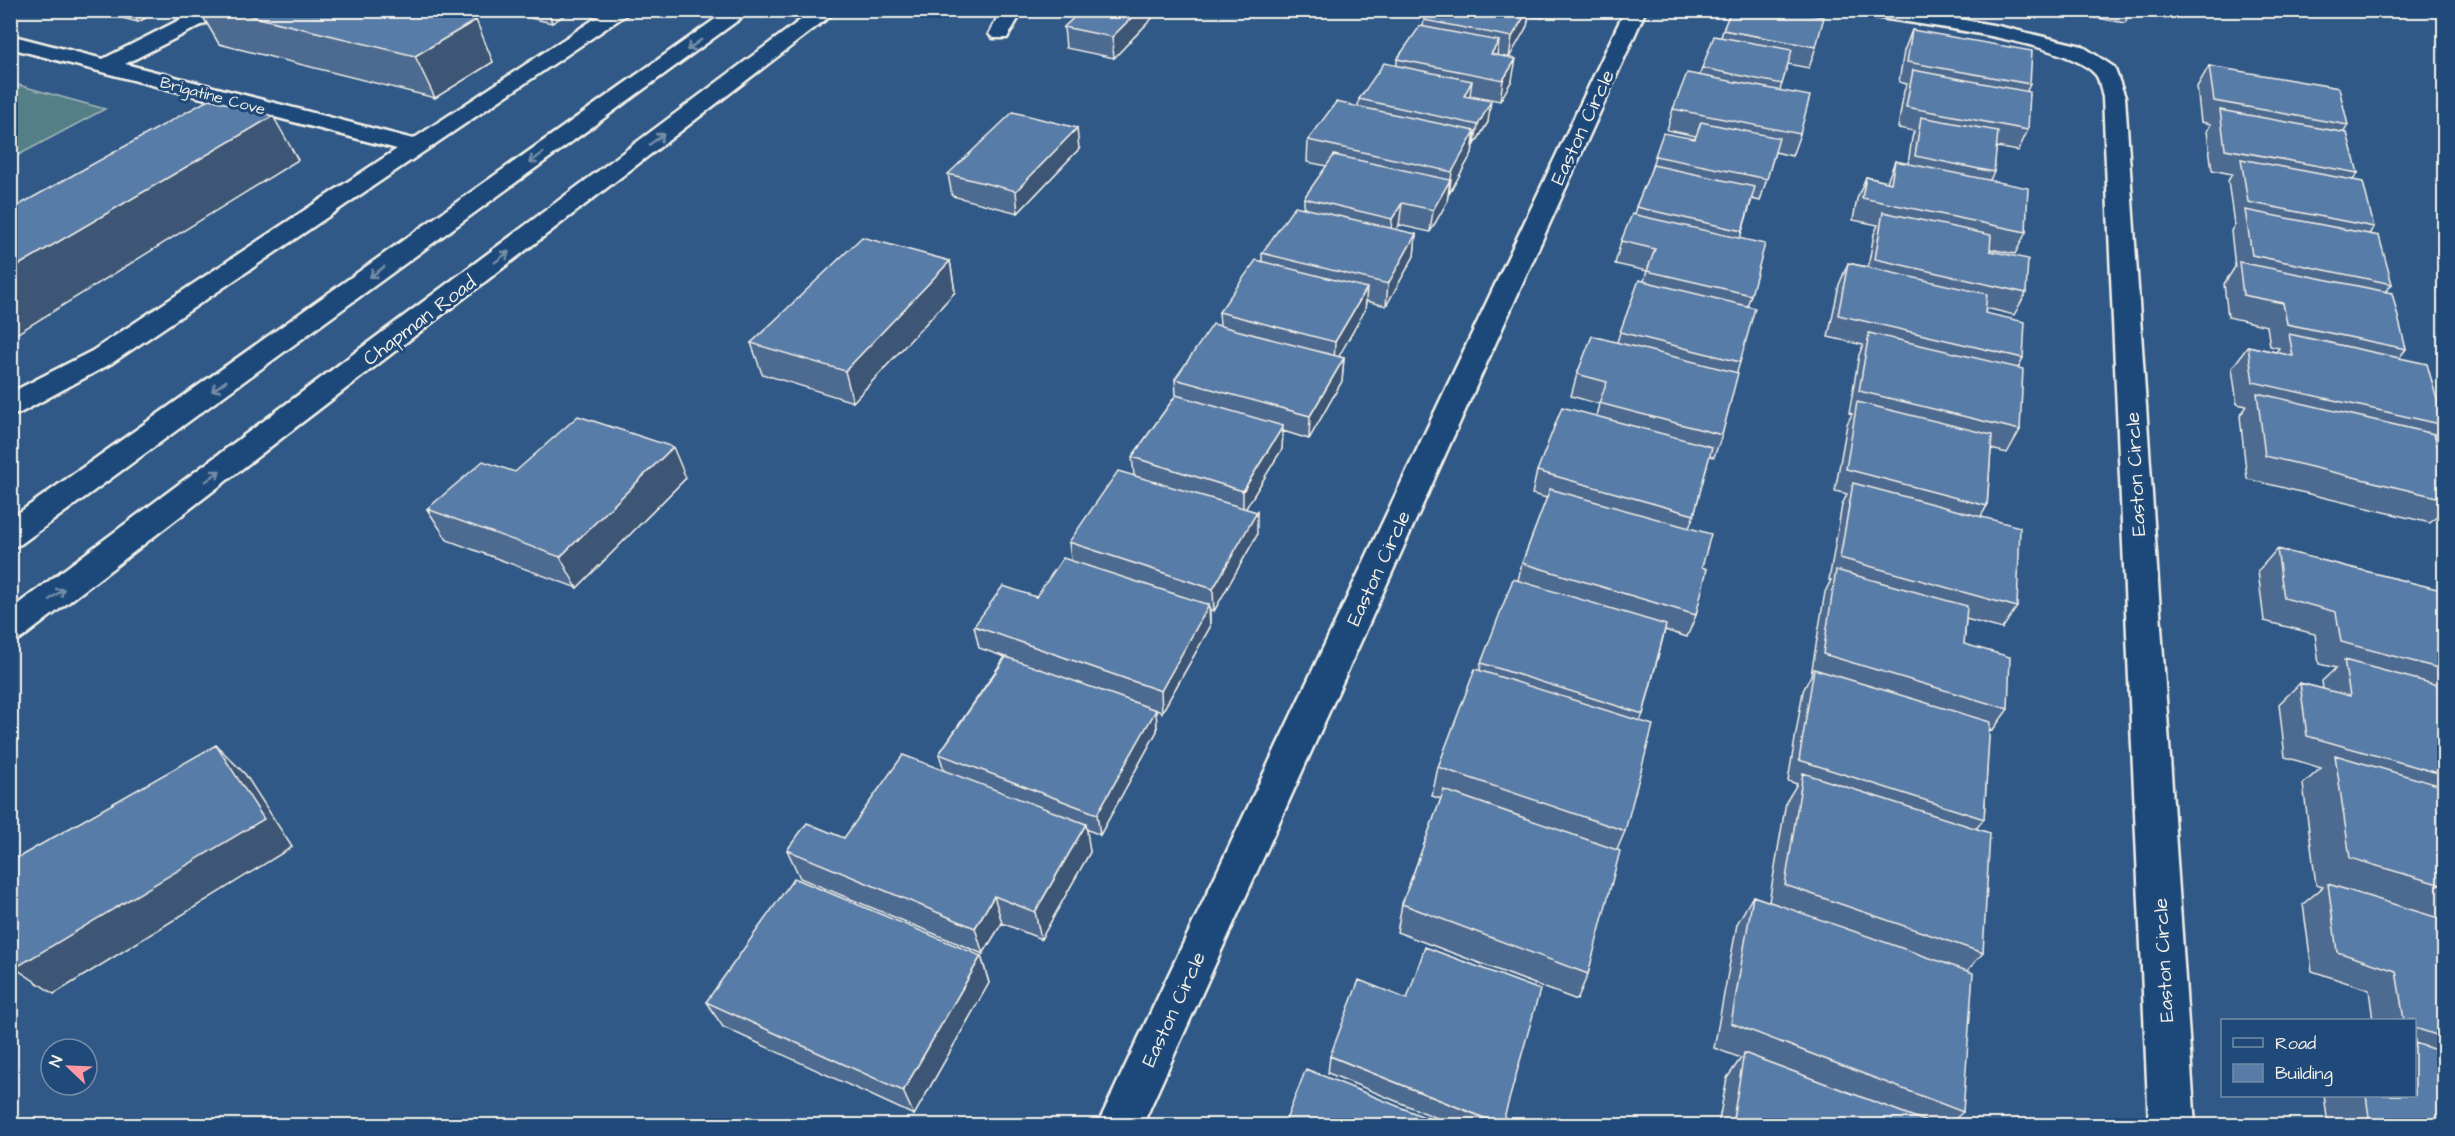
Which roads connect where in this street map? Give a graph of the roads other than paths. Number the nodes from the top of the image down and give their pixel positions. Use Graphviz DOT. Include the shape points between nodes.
graph roads {
  1 [pos="216,10"];
  2 [pos="623,10"];
  3 [pos="742,10"];
  4 [pos="828,10"];
  5 [pos="1013,10"];
  6 [pos="1636,10"];
  7 [pos="1868,10"];
  8 [pos="1000,34"];
  9 [pos="10,41"];
  10 [pos="105,66"];
  11 [pos="226,99"];
  12 [pos="194,116"];
  13 [pos="416,147"];
  14 [pos="10,406"];
  15 [pos="10,536"];
  16 [pos="10,629"];
  17 [pos="1119,1125"];
  18 [pos="2172,1125"];
  1 -- 10 [label="street"];
  2 -- 13 [label="street"];
  3 -- 15 [label="street, one-way"];
  16 -- 4 [label="street, Chapman Road, one-way"];
  5 -- 8 [label="street"];
  6 -- 17 [label="street, Easton Circle"];
  7 -- 18 [label="street, Easton Circle" via="1998,32 2074,51 2106,72 2114,97"];
  9 -- 10 [label="street, Brigatine Cove"];
  10 -- 11 [label="street, Brigatine Cove"];
  11 -- 12 [label="street"];
  11 -- 13 [label="street, Brigatine Cove"];
  13 -- 14 [label="street" via="102,357"];
}
